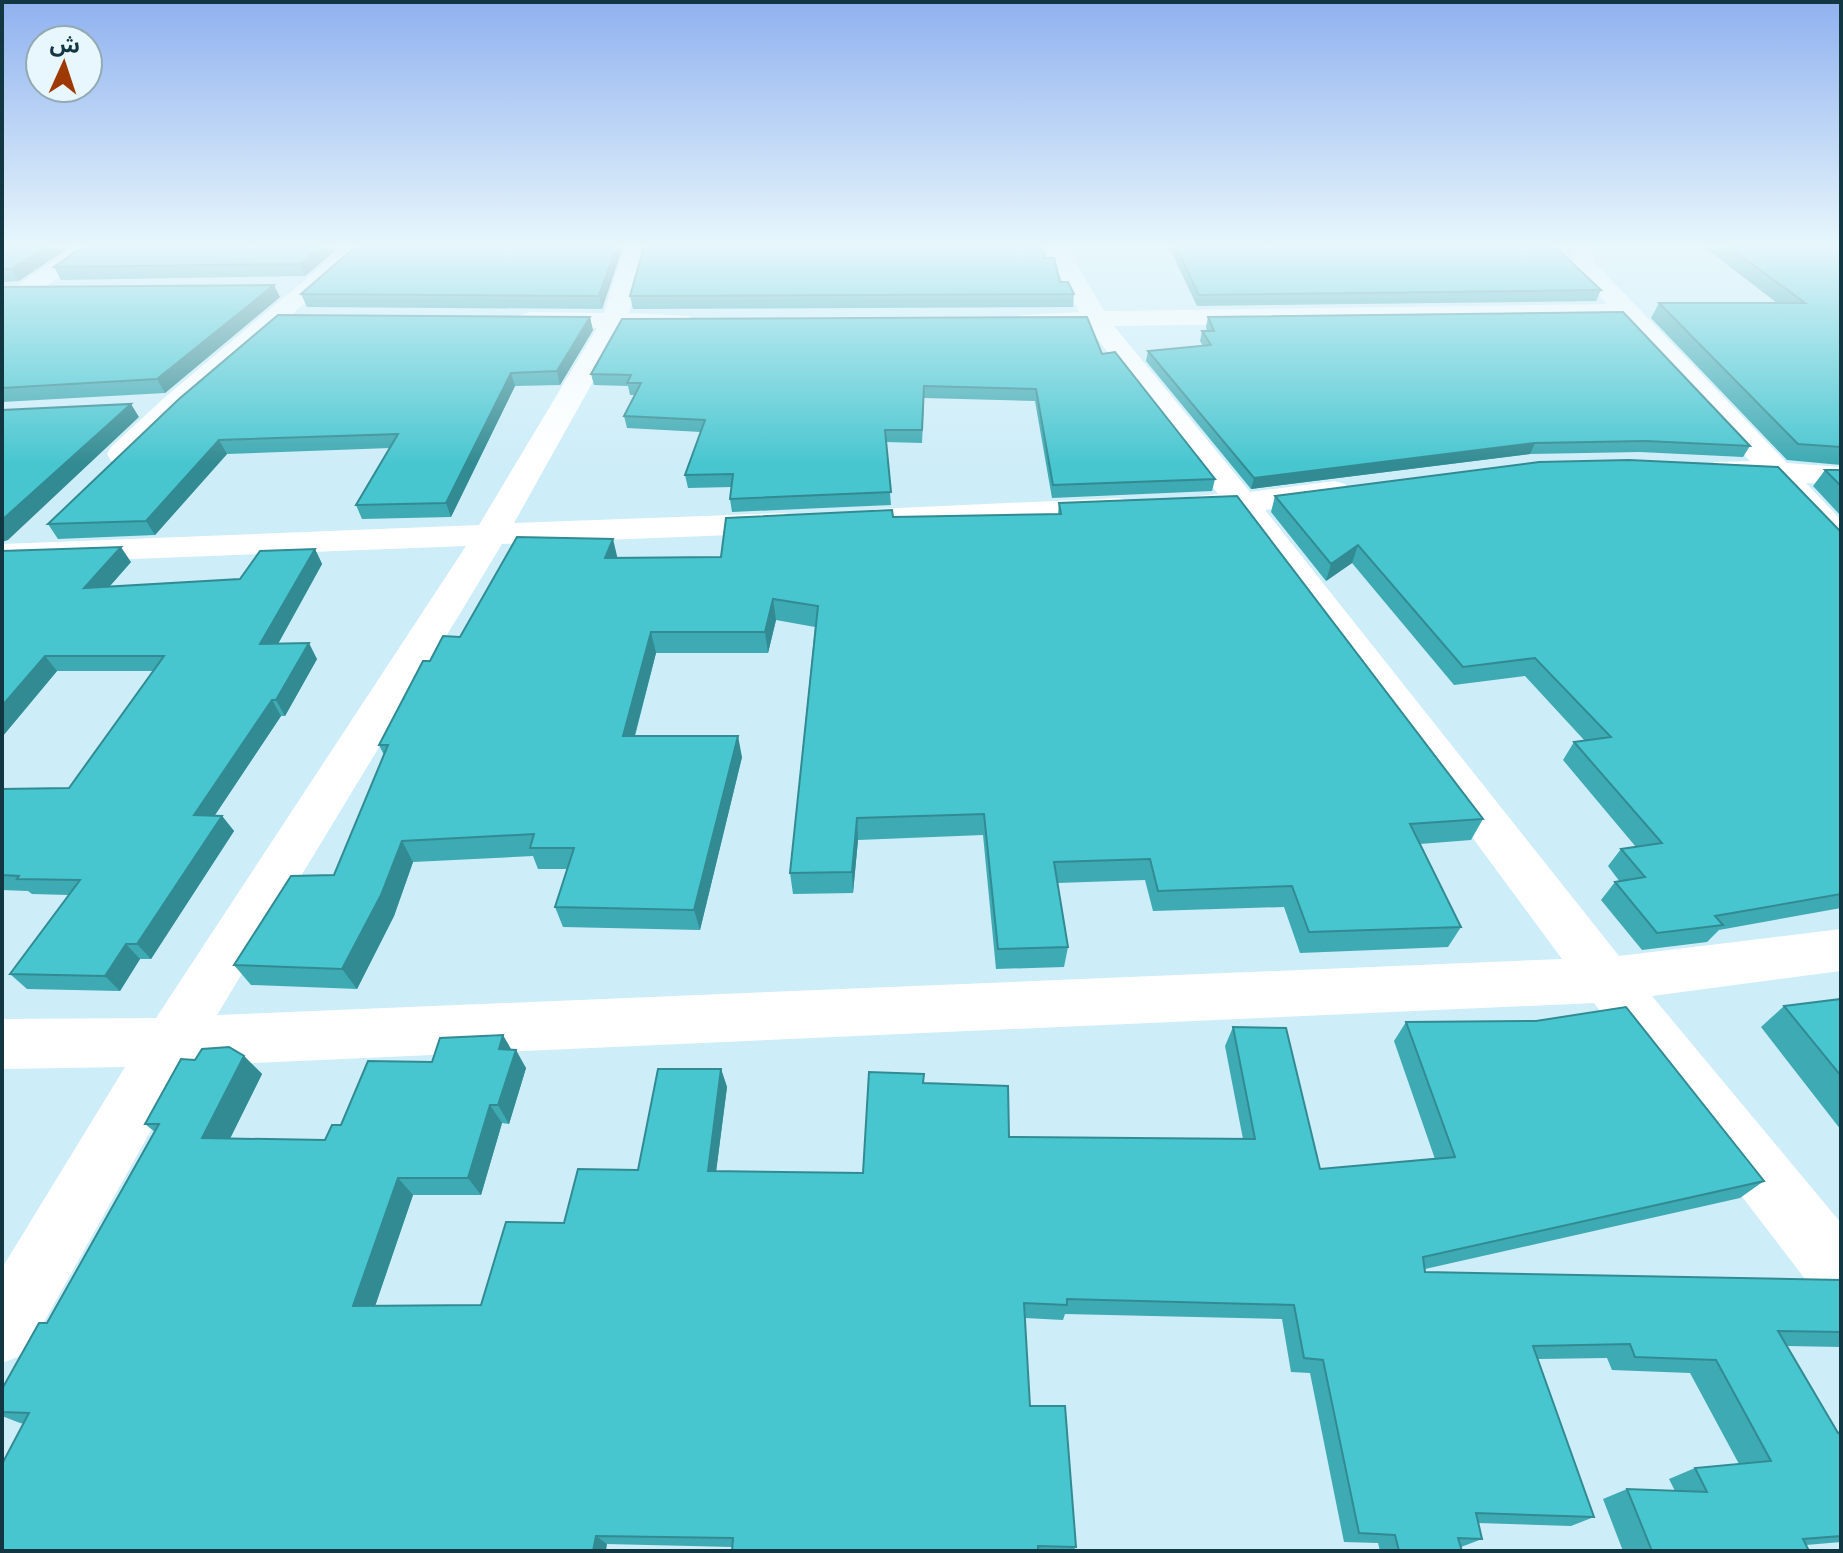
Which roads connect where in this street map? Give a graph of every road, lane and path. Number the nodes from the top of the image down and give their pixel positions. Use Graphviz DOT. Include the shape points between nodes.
graph roads {
  1 [pos="272,319"];
  2 [pos="1127,319"];
  3 [pos="1634,319"];
  4 [pos="507,320"];
  5 [pos="1003,320"];
  6 [pos="1096,320"];
  7 [pos="614,321"];
  8 [pos="708,321"];
  9 [pos="174,404"];
  10 [pos="127,406"];
  11 [pos="1690,466"];
  12 [pos="1777,473"];
  13 [pos="100,475"];
  14 [pos="1841,476"];
  15 [pos="1363,487"];
  16 [pos="1240,503"];
  17 [pos="49,524"];
  18 [pos="489,537"];
  19 [pos="1841,540"];
  20 [pos="10,554"];
  21 [pos="1841,950"];
  22 [pos="1607,980"];
  23 [pos="171,1042"];
  24 [pos="2,1044"];
  25 [pos="1841,1273"];
  26 [pos="2,1330"];
  1 -- 9 [label="street"];
  2 -- 6 [label="street"];
  3 -- 12 [label="street"];
  4 -- 7 [label="street"];
  5 -- 6 [label="street"];
  6 -- 16 [label="street"];
  7 -- 8 [label="street"];
  7 -- 18 [label="street"];
  9 -- 10 [label="street"];
  9 -- 13 [label="street"];
  11 -- 12 [label="street"];
  12 -- 14 [label="street"];
  12 -- 19 [label="street"];
  15 -- 16 [label="street"];
  16 -- 18 [label="street"];
  16 -- 22 [label="street"];
  17 -- 20 [label="street"];
  18 -- 20 [label="street"];
  18 -- 23 [label="street"];
  21 -- 22 [label="street"];
  22 -- 23 [label="street"];
  22 -- 25 [label="street"];
  23 -- 24 [label="street"];
  23 -- 26 [label="street"];
}
